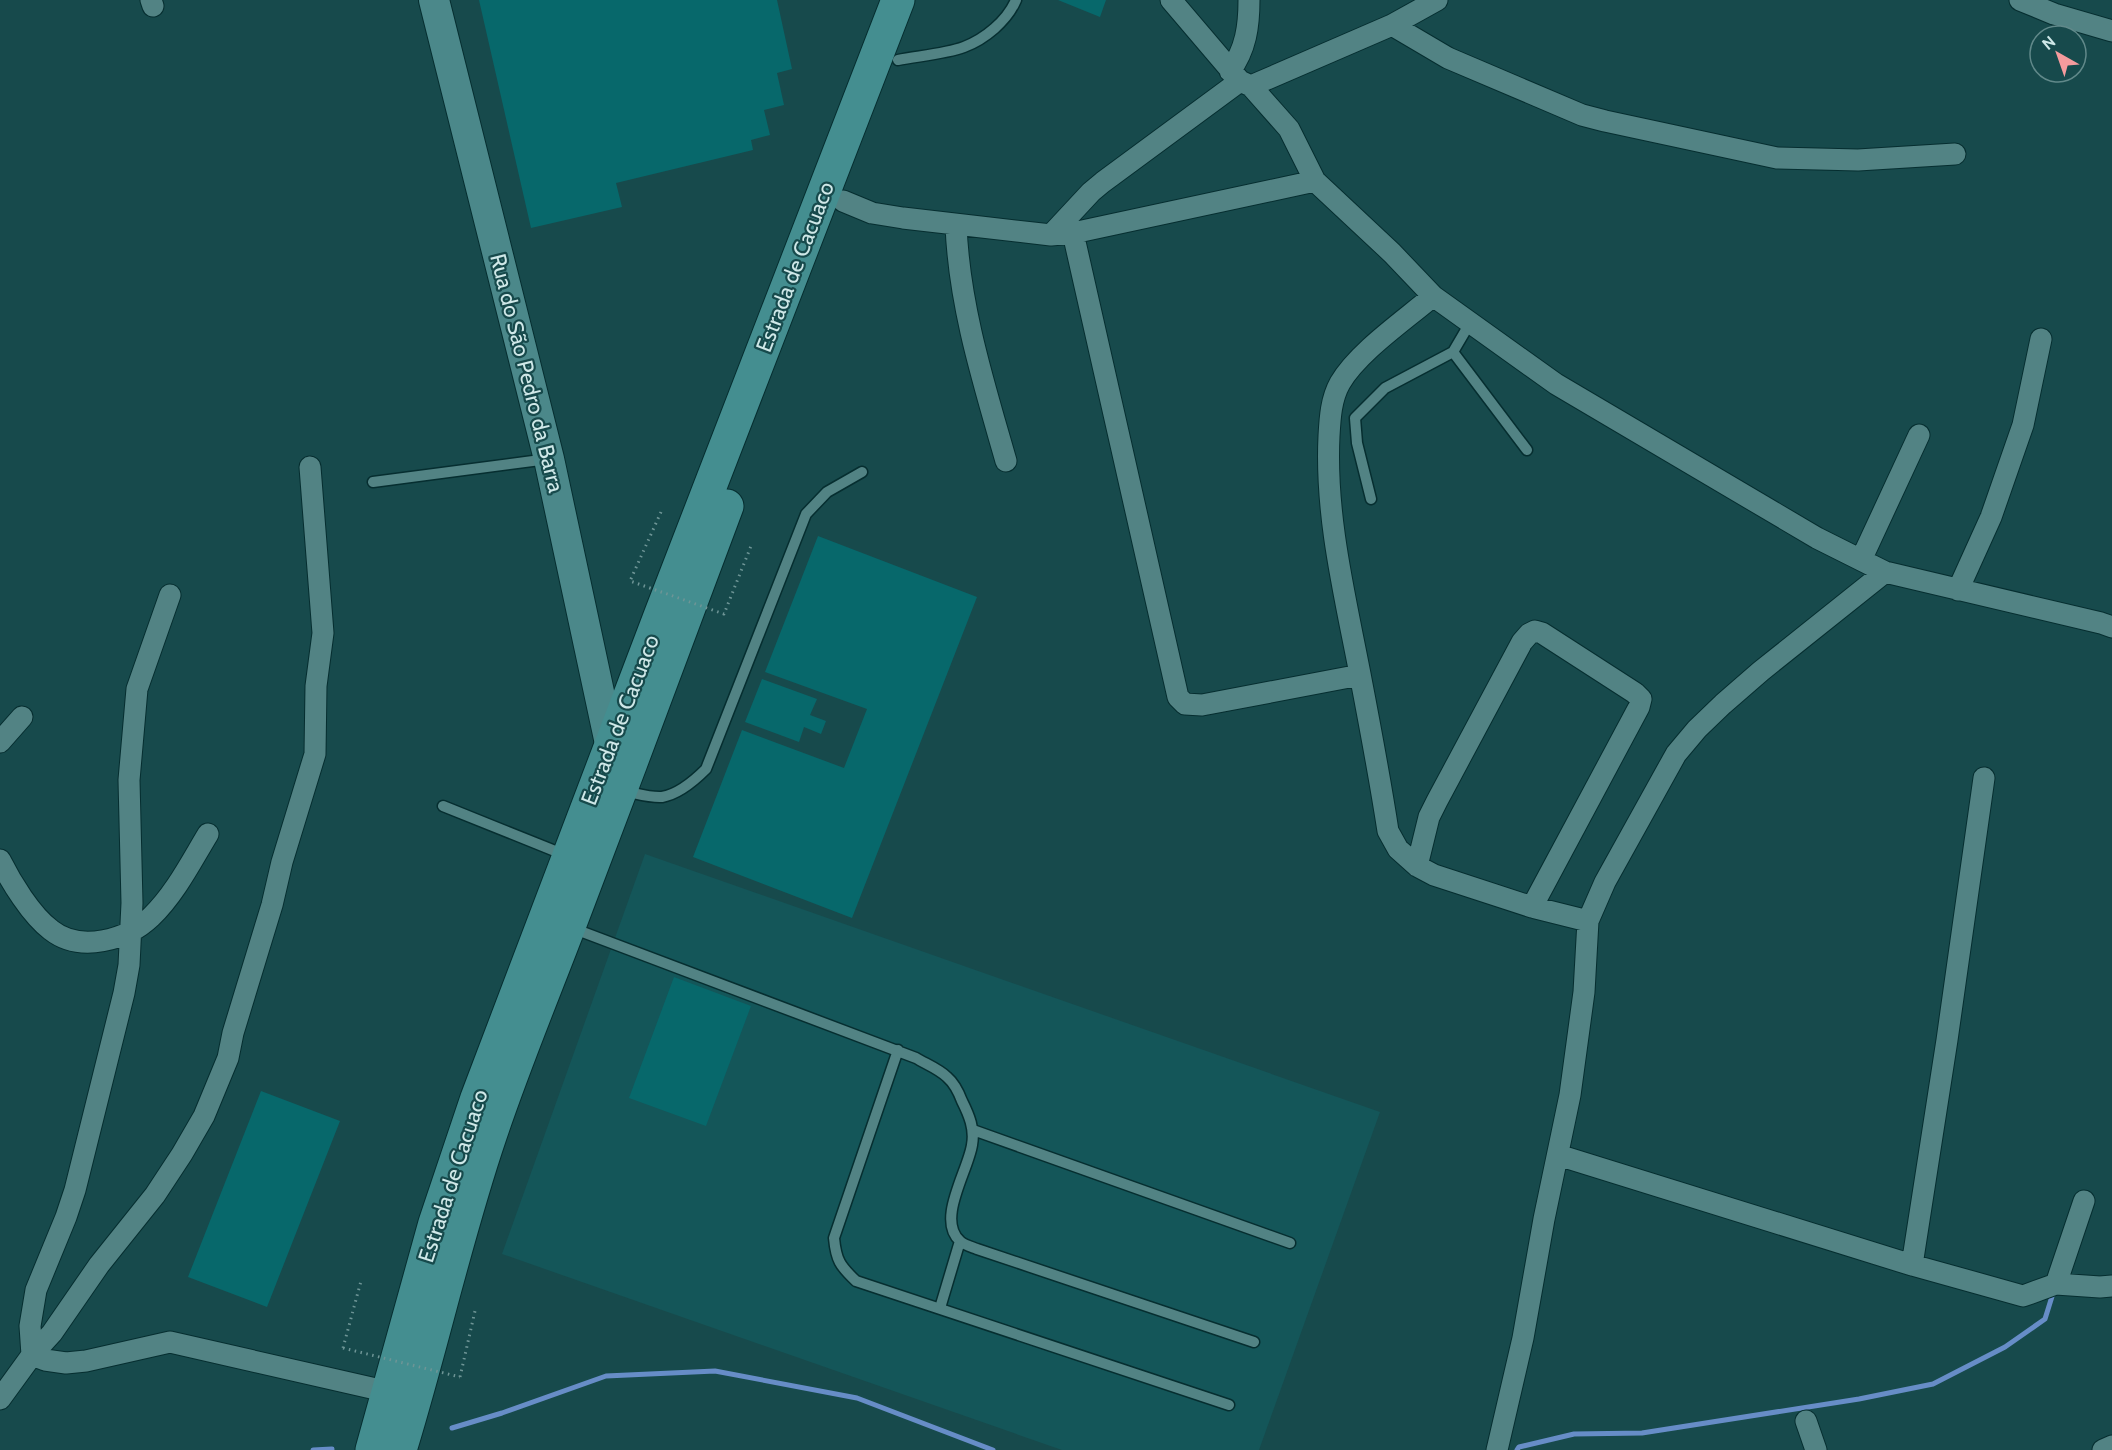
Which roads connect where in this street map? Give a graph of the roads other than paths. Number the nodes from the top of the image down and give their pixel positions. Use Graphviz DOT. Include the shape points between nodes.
graph roads {
  1 [pos="434,0"];
  2 [pos="898,0"];
  3 [pos="922,0"];
  4 [pos="1016,0"];
  5 [pos="1171,0"];
  6 [pos="1249,0"];
  7 [pos="1437,0"];
  8 [pos="2020,0"];
  9 [pos="1392,25"];
  10 [pos="2112,31"];
  11 [pos="898,60"];
  12 [pos="1240,79"];
  13 [pos="1955,154"];
  14 [pos="1316,181"];
  15 [pos="843,201"];
  16 [pos="956,225"];
  17 [pos="1073,233"];
  18 [pos="1051,235"];
  19 [pos="1433,296"];
  20 [pos="1470,323"];
  21 [pos="2041,339"];
  22 [pos="1453,352"];
  23 [pos="1919,435"];
  24 [pos="1527,450"];
  25 [pos="549,459"];
  26 [pos="1006,461"];
  27 [pos="310,467"];
  28 [pos="862,472"];
  29 [pos="373,482"];
  30 [pos="1371,500"];
  31 [pos="1861,560"];
  32 [pos="1885,572"];
  33 [pos="1958,590"];
  34 [pos="170,596"];
  35 [pos="2112,627"];
  36 [pos="1360,675"];
  37 [pos="22,717"];
  38 [pos="0,742"];
  39 [pos="611,748"];
  40 [pos="1984,778"];
  41 [pos="620,790"];
  42 [pos="443,806"];
  43 [pos="208,834"];
  44 [pos="568,856"];
  45 [pos="0,860"];
  46 [pos="1417,866"];
  47 [pos="1532,907"];
  48 [pos="1588,921"];
  49 [pos="569,927"];
  50 [pos="130,930"];
  51 [pos="898,1050"];
  52 [pos="973,1130"];
  53 [pos="1558,1155"];
  54 [pos="2084,1201"];
  55 [pos="960,1241"];
  56 [pos="1290,1243"];
  57 [pos="1912,1265"];
  58 [pos="2056,1284"];
  59 [pos="2112,1286"];
  60 [pos="940,1308"];
  61 [pos="1254,1342"];
  62 [pos="32,1355"];
  63 [pos="389,1392"];
  64 [pos="0,1399"];
  65 [pos="1229,1405"];
  66 [pos="1806,1421"];
  67 [pos="2112,1446"];
  68 [pos="372,1450"];
  69 [pos="400,1450"];
  70 [pos="1497,1450"];
  71 [pos="1816,1450"];
  72 [pos="2103,1450"];
  1 -- 25 [label="street, Rua do São Pedro da Barra"];
  2 -- 39 [label="main road, Estrada de Cacuaco"];
  3 -- 11 [label="main road, Estrada de Cacuaco"];
  4 -- 11 [label="lane" via="1004,20 964,47"];
  5 -- 12 [label="street"];
  6 -- 12 [label="street" via="1246,42 1237,62"];
  7 -- 9 [label="street"];
  8 -- 10 [label="street"];
  9 -- 12 [label="street"];
  9 -- 13 [label="street" via="1448,58 1605,121 1777,158 1858,160"];
  11 -- 15 [label="main road, Estrada de Cacuaco"];
  12 -- 14 [label="street" via="1289,129"];
  12 -- 18 [label="street" via="1103,182"];
  14 -- 17 [label="street"];
  14 -- 19 [label="street"];
  15 -- 16 [label="street" via="872,213"];
  15 -- 41 [label="main road, Estrada de Cacuaco"];
  16 -- 18 [label="street"];
  16 -- 26 [label="street" via="962,295"];
  17 -- 18 [label="street"];
  17 -- 36 [label="street" via="1178,698 1185,704 1202,705"];
  19 -- 20 [label="street"];
  19 -- 36 [label="street" via="1353,367 1340,383 1331,407 1331,509"];
  20 -- 22 [label="lane"];
  20 -- 31 [label="street" via="1556,384"];
  21 -- 33 [label="street" via="2023,425 1991,517"];
  22 -- 24 [label="lane"];
  22 -- 30 [label="lane" via="1385,388 1355,418"];
  23 -- 31 [label="street"];
  25 -- 29 [label="lane"];
  25 -- 39 [label="street, Rua do São Pedro da Barra"];
  27 -- 62 [label="street" via="323,633 316,686 315,754 228,1058 204,1116 155,1195"];
  28 -- 41 [label="lane" via="827,492 806,514 706,769 682,789 661,797"];
  31 -- 32 [label="street"];
  32 -- 33 [label="street"];
  32 -- 48 [label="street" via="1761,671 1697,729 1676,754 1648,803"];
  33 -- 35 [label="street"];
  34 -- 50 [label="street" via="137,689 129,780"];
  36 -- 46 [label="street" via="1388,831 1398,849"];
  37 -- 38 [label="street"];
  39 -- 44 [label="main road, Estrada de Cacuaco"];
  40 -- 57 [label="street"];
  41 -- 49 [label="main road, Estrada de Cacuaco"];
  42 -- 44 [label="lane"];
  43 -- 50 [label="street" via="160,908"];
  44 -- 63 [label="main road, Estrada de Cacuaco" via="477,1098 435,1223"];
  45 -- 50 [label="street" via="40,921 52,932 86,943 112,940"];
  46 -- 47 [label="street"];
  46 -- 47 [label="street" via="1430,818 1459,758 1522,642 1529,633 1542,633 1641,699"];
  47 -- 48 [label="street"];
  48 -- 53 [label="street" via="1584,992"];
  49 -- 51 [label="lane"];
  49 -- 69 [label="main road, Estrada de Cacuaco" via="490,1135 456,1243"];
  50 -- 62 [label="street" via="124,993 92,1126 66,1217 36,1290 30,1326"];
  51 -- 52 [label="lane" via="948,1077"];
  51 -- 60 [label="lane" via="834,1238 836,1256 856,1281"];
  52 -- 55 [label="lane" via="965,1171 951,1209 951,1228"];
  52 -- 56 [label="lane"];
  53 -- 57 [label="street"];
  53 -- 70 [label="street"];
  54 -- 58 [label="street"];
  55 -- 60 [label="lane"];
  55 -- 61 [label="lane"];
  57 -- 58 [label="street" via="2022,1296"];
  58 -- 59 [label="street"];
  60 -- 65 [label="lane"];
  62 -- 63 [label="street" via="66,1363 170,1342"];
  62 -- 64 [label="street"];
  63 -- 68 [label="main road, Estrada de Cacuaco"];
  66 -- 71 [label="street"];
  67 -- 72 [label="street"];
}
